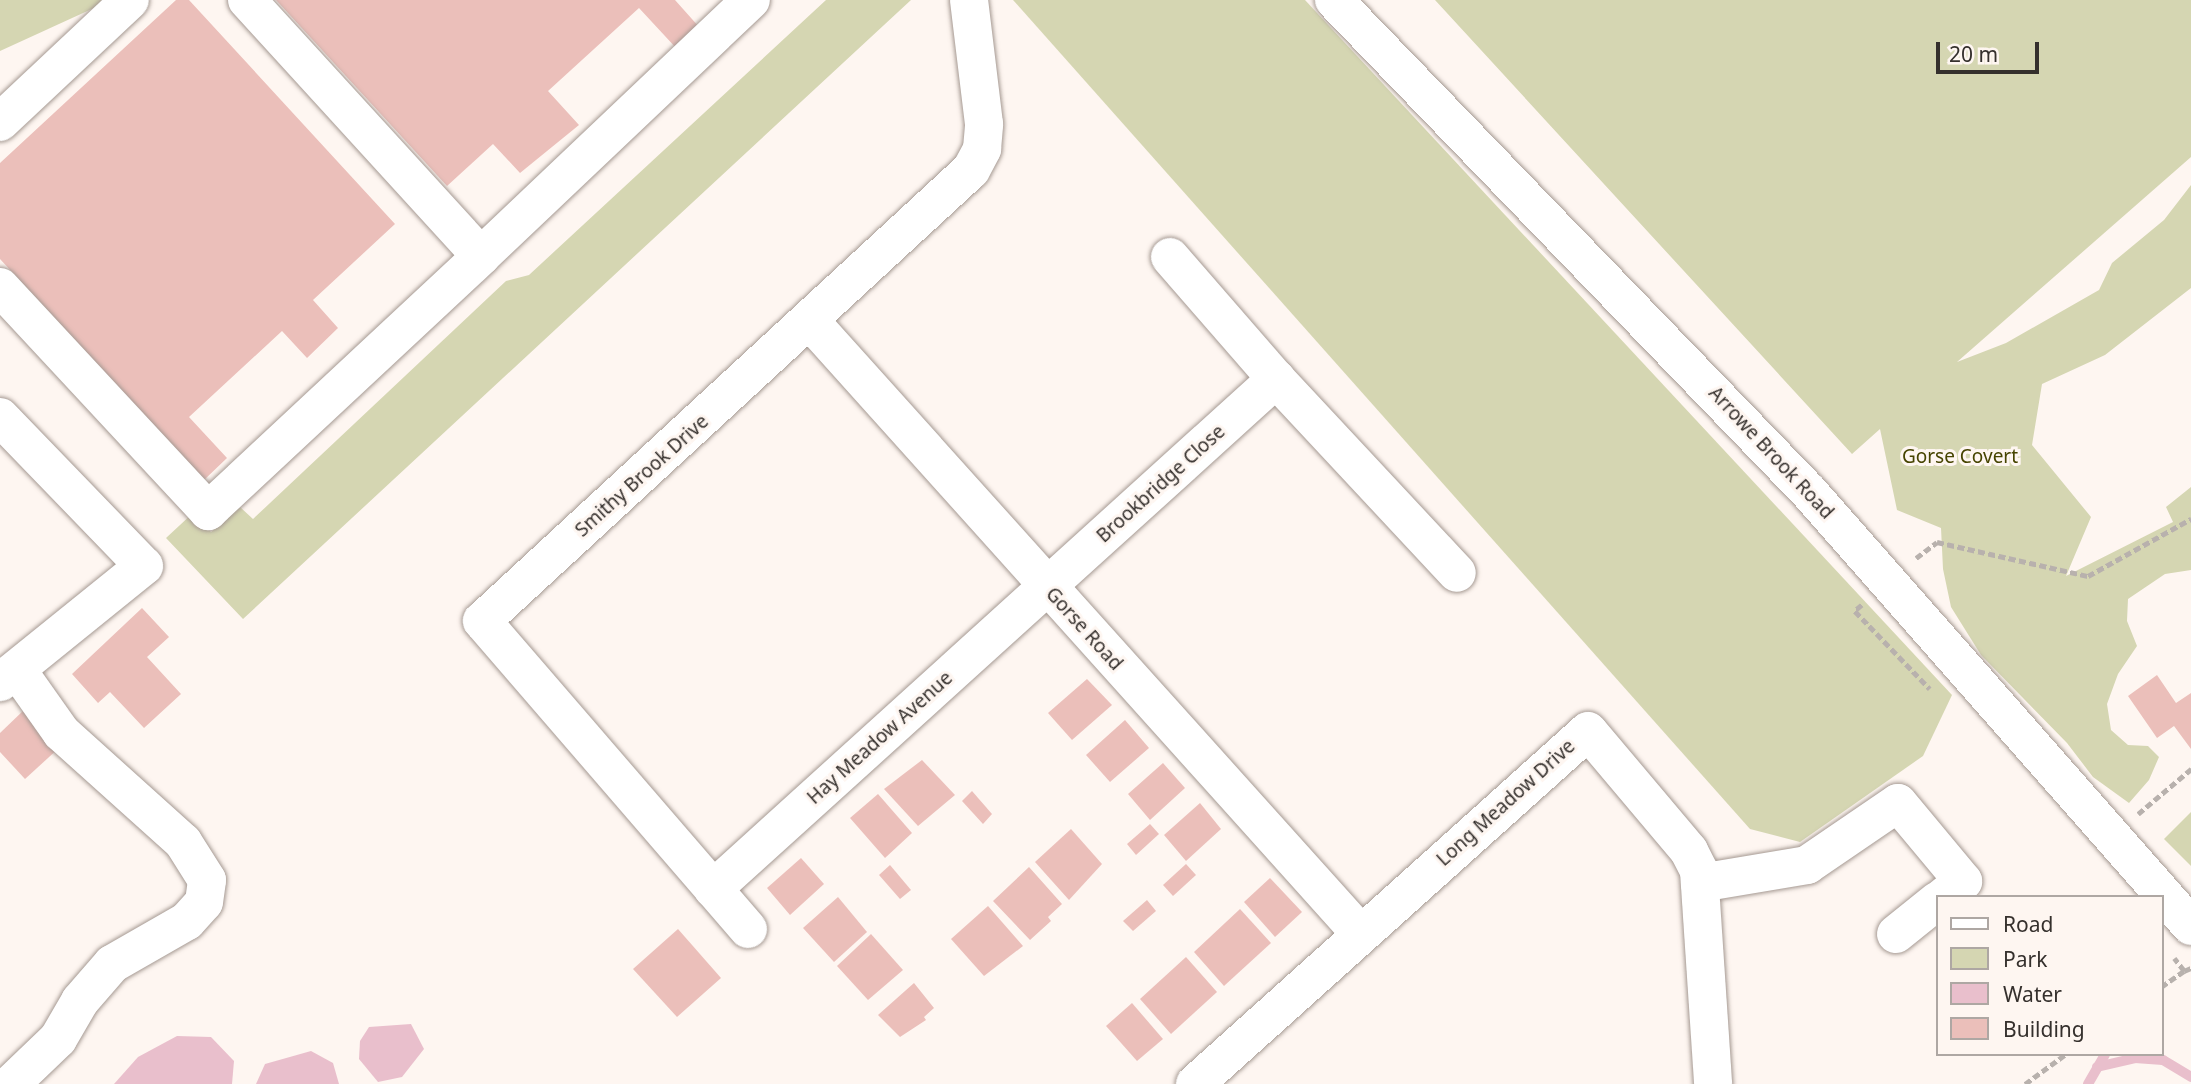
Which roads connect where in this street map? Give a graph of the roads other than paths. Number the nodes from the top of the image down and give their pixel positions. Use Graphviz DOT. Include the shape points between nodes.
graph roads {
  1 [pos="130,0"];
  2 [pos="247,0"];
  3 [pos="751,0"];
  4 [pos="969,0"];
  5 [pos="1334,0"];
  6 [pos="0,122"];
  7 [pos="481,257"];
  8 [pos="1170,257"];
  9 [pos="0,288"];
  10 [pos="811,322"];
  11 [pos="1276,379"];
  12 [pos="0,417"];
  13 [pos="1457,573"];
  14 [pos="1046,588"];
  15 [pos="9,676"];
  16 [pos="1700,883"];
  17 [pos="713,888"];
  18 [pos="1946,895"];
  19 [pos="2162,895"];
  20 [pos="2163,898"];
  21 [pos="1936,902"];
  22 [pos="748,929"];
  23 [pos="1360,933"];
  24 [pos="1896,934"];
  25 [pos="2183,934"];
  26 [pos="11,1084"];
  27 [pos="1195,1084"];
  28 [pos="1713,1084"];
  1 -- 6 [label="street"];
  2 -- 7 [label="street"];
  3 -- 7 [label="street"];
  4 -- 10 [label="street, Smithy Brook Drive" via="984,124 982,149 957,188"];
  5 -- 19 [label="street, Arrowe Brook Road" via="1810,492"];
  7 -- 9 [label="street" via="208,510"];
  8 -- 11 [label="street"];
  10 -- 14 [label="street, Gorse Road"];
  10 -- 17 [label="street, Smithy Brook Drive" via="482,621"];
  11 -- 13 [label="street"];
  11 -- 14 [label="street, Brookbridge Close"];
  12 -- 15 [label="street" via="145,566"];
  14 -- 17 [label="street, Hay Meadow Avenue"];
  14 -- 23 [label="street, Gorse Road"];
  15 -- 26 [label="street" via="61,732 183,842 207,880 204,902 187,921 112,964 80,1001 58,1039"];
  16 -- 18 [label="street" via="1807,865 1898,803 1963,881"];
  16 -- 23 [label="street, Long Meadow Drive" via="1689,851 1588,731"];
  16 -- 28 [label="street, Long Meadow Drive"];
  17 -- 22 [label="street, Smithy Brook Drive"];
  20 -- 25 [label="street, Arrowe Brook Road"];
  21 -- 24 [label="street"];
  23 -- 27 [label="street, Long Meadow Drive"];
}
